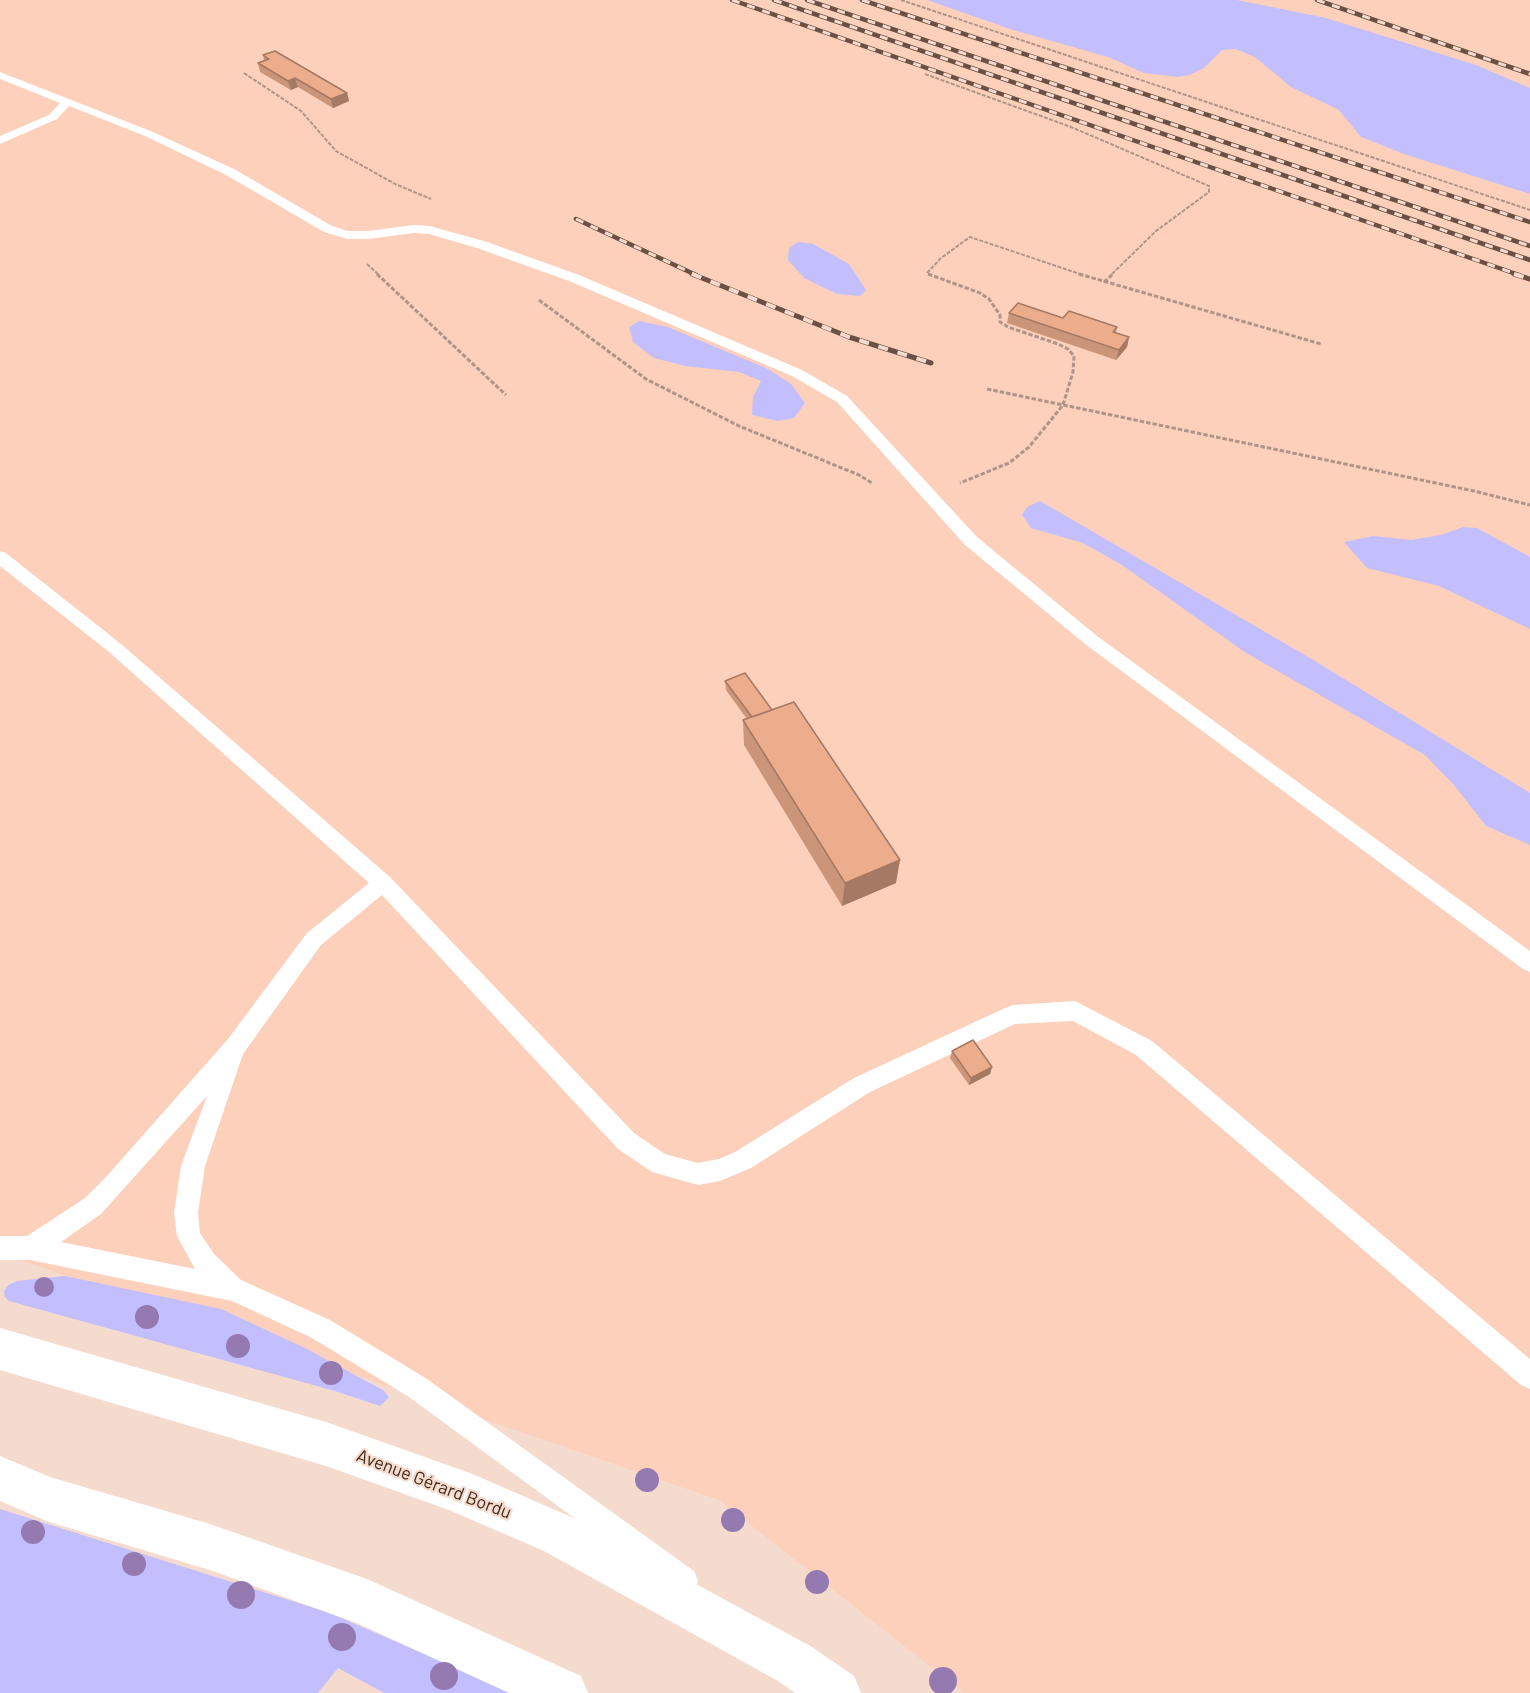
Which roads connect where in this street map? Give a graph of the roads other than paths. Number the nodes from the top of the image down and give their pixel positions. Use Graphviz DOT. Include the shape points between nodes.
graph roads {
  1 [pos="0,75"];
  2 [pos="67,102"];
  3 [pos="0,140"];
  4 [pos="0,557"];
  5 [pos="383,883"];
  6 [pos="1530,963"];
  7 [pos="236,1046"];
  8 [pos="0,1248"];
  9 [pos="30,1248"];
  10 [pos="234,1289"];
  11 [pos="0,1350"];
  12 [pos="1530,1376"];
  13 [pos="0,1478"];
  14 [pos="564,1693"];
  15 [pos="838,1693"];
  1 -- 2 [label="lane"];
  2 -- 3 [label="lane" via="53,117"];
  2 -- 6 [label="lane" via="230,172 328,229 347,235 414,229 452,236 574,278 797,373 842,399 971,541 1091,640"];
  4 -- 5 [label="lane" via="115,648"];
  5 -- 7 [label="lane" via="314,939"];
  5 -- 12 [label="lane" via="626,1141 660,1164 698,1174 743,1160 862,1085 1013,1015 1075,1011 1144,1048"];
  7 -- 9 [label="lane" via="93,1206"];
  7 -- 10 [label="lane" via="193,1166 186,1213 189,1236 204,1263"];
  8 -- 9 [label="lane"];
  9 -- 10 [label="lane"];
  10 -- 15 [label="lane" via="321,1329 418,1388"];
  11 -- 15 [label="main road, Avenue Gérard Bordu" via="326,1444 454,1489 560,1535 795,1664"];
  13 -- 14 [label="main road" via="50,1499 210,1547 367,1603"];
}
